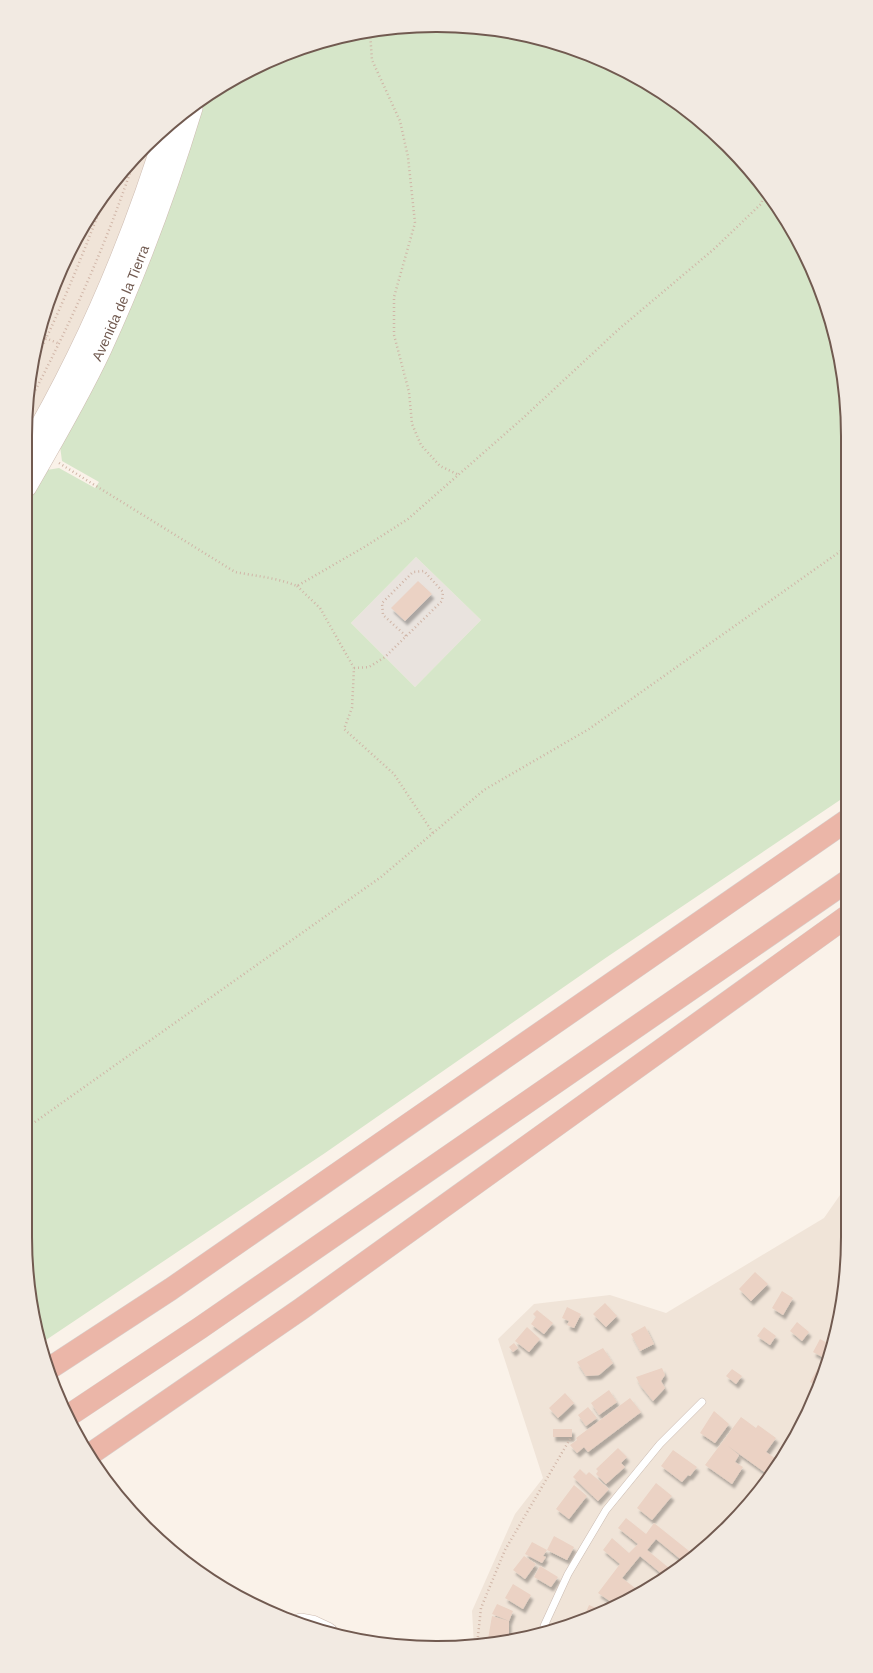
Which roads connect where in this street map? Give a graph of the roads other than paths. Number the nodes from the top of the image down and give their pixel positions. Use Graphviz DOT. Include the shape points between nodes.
graph roads {
  1 [pos="189,117"];
  2 [pos="164,137"];
  3 [pos="35,453"];
  4 [pos="32,464"];
  5 [pos="841,824"];
  6 [pos="841,885"];
  7 [pos="841,921"];
  8 [pos="53,1366"];
  9 [pos="702,1402"];
  10 [pos="73,1413"];
  11 [pos="94,1451"];
  12 [pos="544,1626"];
  1 -- 3 [label="street, Avenida de la Tierra" via="159,210 101,349 65,420"];
  2 -- 3 [label="street, Avenida de la Tierra" via="142,205"];
  3 -- 4 [label="street, Avenida de la Tierra"];
  5 -- 8 [label="highway" via="177,1284"];
  6 -- 10 [label="highway" via="200,1328"];
  7 -- 11 [label="highway" via="314,1300"];
  9 -- 12 [label="lane" via="660,1444 606,1510 568,1574"];
}
